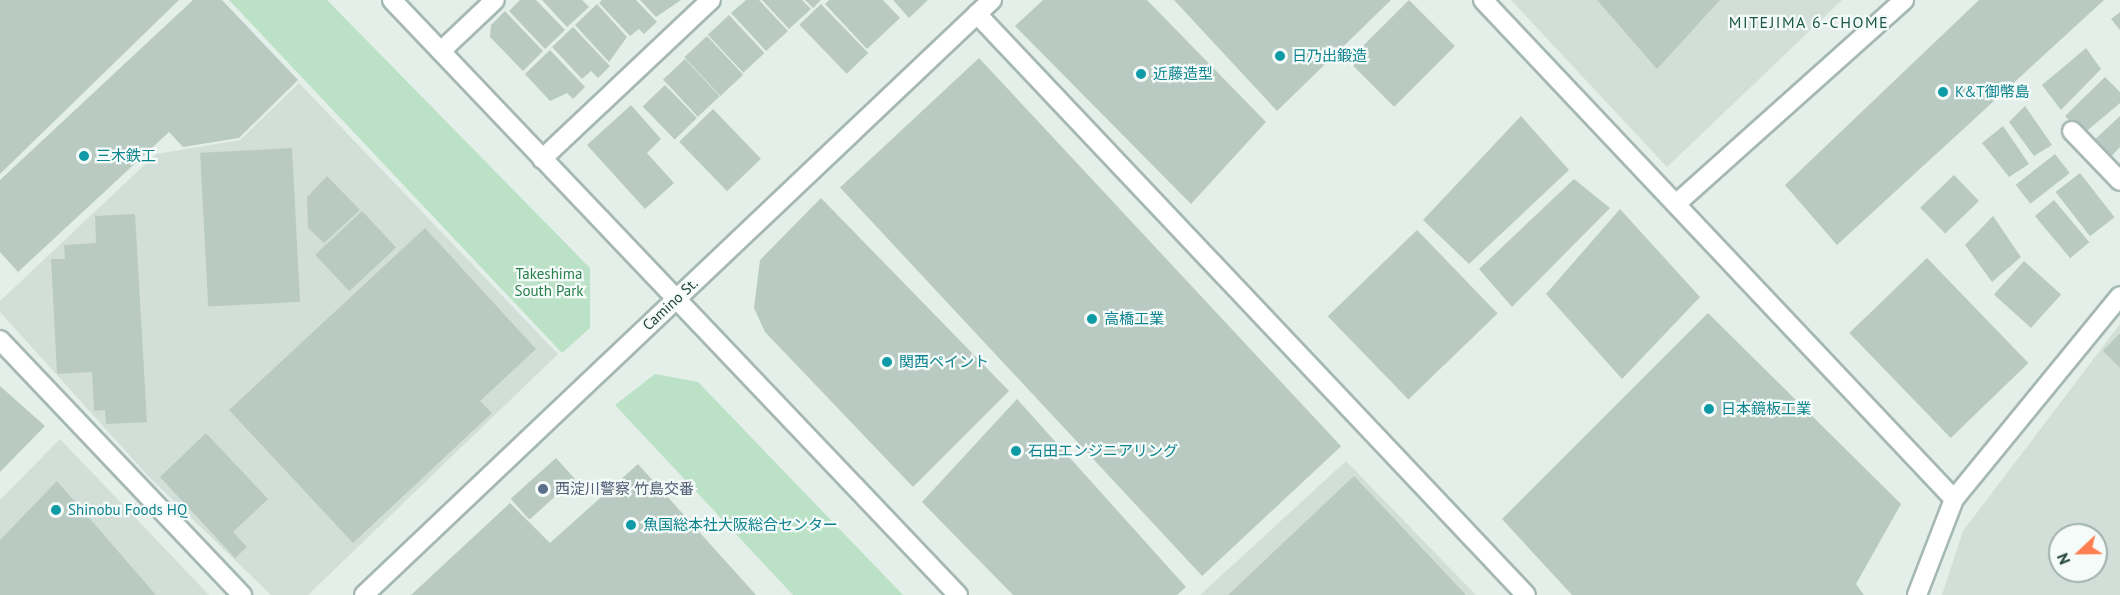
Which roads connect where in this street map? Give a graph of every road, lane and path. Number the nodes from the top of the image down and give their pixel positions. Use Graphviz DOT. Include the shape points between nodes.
graph roads {
  1 [pos="392,0"];
  2 [pos="495,0"];
  3 [pos="711,0"];
  4 [pos="992,0"];
  5 [pos="1483,0"];
  6 [pos="1904,0"];
  7 [pos="977,14"];
  8 [pos="441,51"];
  9 [pos="2072,131"];
  10 [pos="542,159"];
  11 [pos="2120,182"];
  12 [pos="1676,204"];
  13 [pos="2120,296"];
  14 [pos="673,301"];
  15 [pos="0,339"];
  16 [pos="1954,499"];
  17 [pos="242,595"];
  18 [pos="364,595"];
  19 [pos="958,595"];
  20 [pos="1526,595"];
  21 [pos="1917,595"];
  1 -- 8 [label="street"];
  2 -- 8 [label="street"];
  3 -- 10 [label="street"];
  4 -- 7 [label="street, Camino St."];
  5 -- 12 [label="street"];
  6 -- 12 [label="street"];
  7 -- 14 [label="street, Camino St."];
  7 -- 20 [label="street"];
  8 -- 10 [label="street"];
  9 -- 11 [label="street"];
  10 -- 14 [label="street"];
  12 -- 16 [label="street"];
  13 -- 16 [label="street"];
  14 -- 18 [label="street, Camino St."];
  14 -- 19 [label="street"];
  15 -- 17 [label="street"];
  16 -- 21 [label="street"];
}
